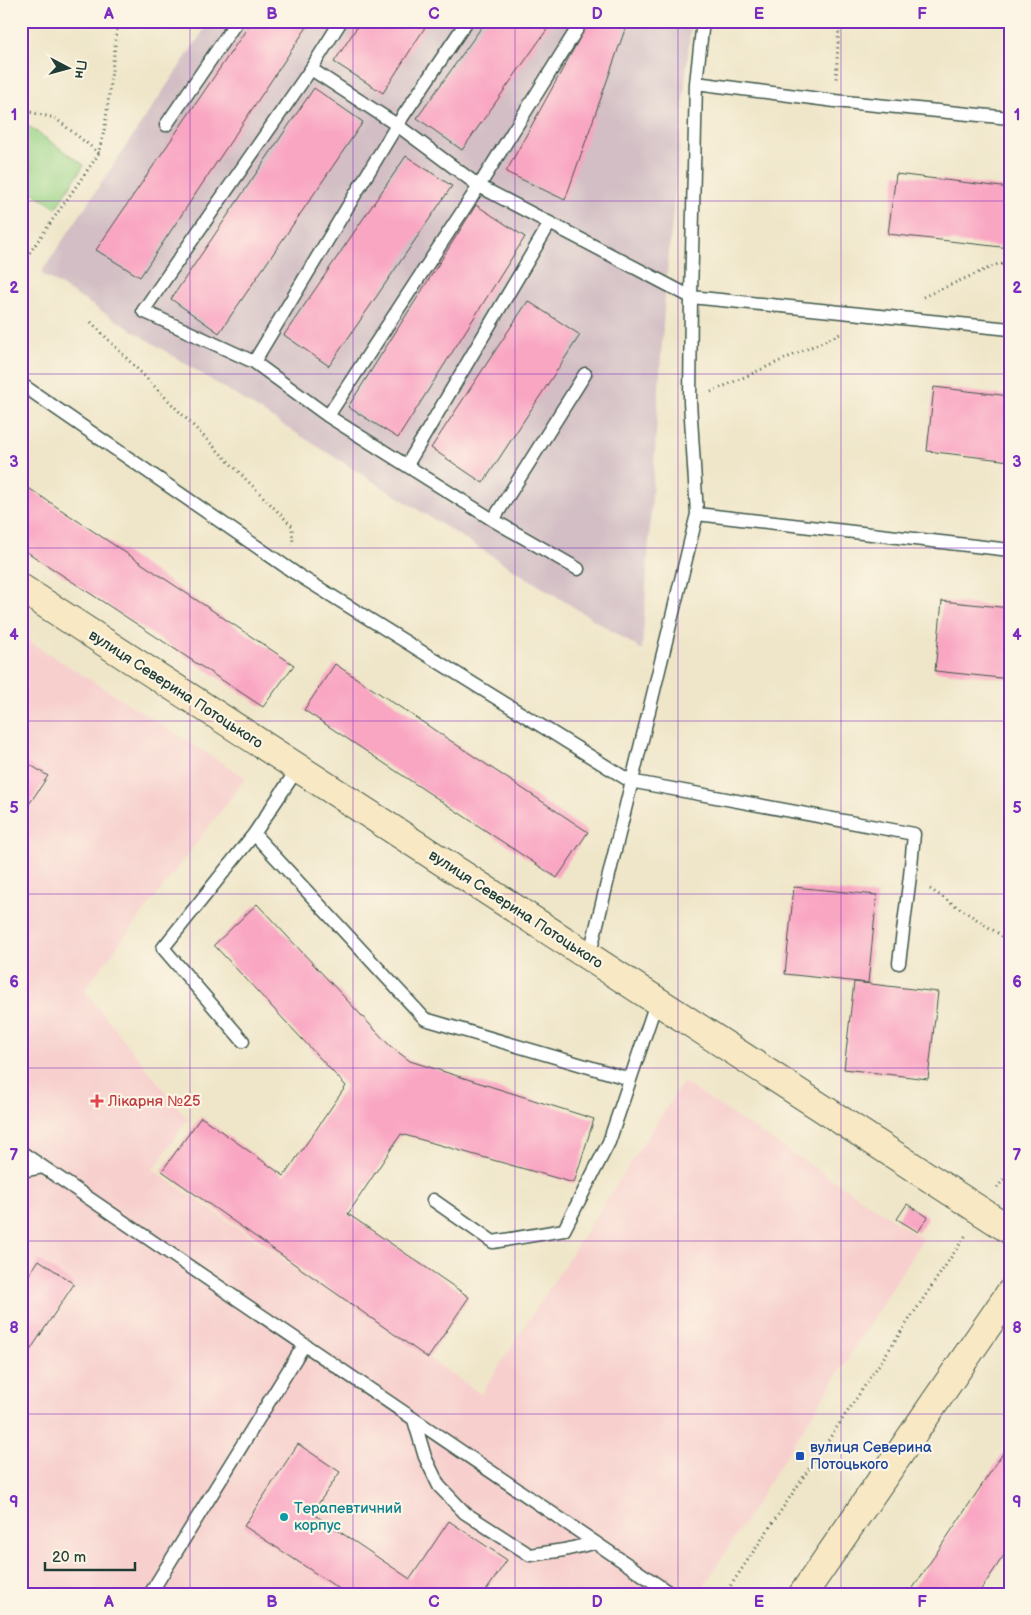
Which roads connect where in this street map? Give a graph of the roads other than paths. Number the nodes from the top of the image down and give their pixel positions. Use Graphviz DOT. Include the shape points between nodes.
graph roads {
  1 [pos="237,21"];
  2 [pos="341,21"];
  3 [pos="467,21"];
  4 [pos="582,21"];
  5 [pos="703,21"];
  6 [pos="311,69"];
  7 [pos="696,83"];
  8 [pos="1010,118"];
  9 [pos="166,125"];
  10 [pos="397,125"];
  11 [pos="479,186"];
  12 [pos="550,223"];
  13 [pos="691,297"];
  14 [pos="1010,329"];
  15 [pos="254,362"];
  16 [pos="585,374"];
  17 [pos="21,384"];
  18 [pos="328,416"];
  19 [pos="407,465"];
  20 [pos="697,514"];
  21 [pos="493,520"];
  22 [pos="1010,550"];
  23 [pos="578,569"];
  24 [pos="21,588"];
  25 [pos="298,768"];
  26 [pos="630,781"];
  27 [pos="254,834"];
  28 [pos="589,957"];
  29 [pos="899,963"];
  30 [pos="656,1000"];
  31 [pos="243,1041"];
  32 [pos="630,1079"];
  33 [pos="21,1152"];
  34 [pos="43,1167"];
  35 [pos="21,1171"];
  36 [pos="433,1200"];
  37 [pos="1010,1230"];
  38 [pos="1010,1293"];
  39 [pos="304,1345"];
  40 [pos="414,1420"];
  41 [pos="594,1543"];
  42 [pos="150,1594"];
  43 [pos="671,1594"];
  44 [pos="803,1594"];
  1 -- 9 [label="lane"];
  2 -- 6 [label="lane"];
  3 -- 10 [label="lane"];
  4 -- 11 [label="lane"];
  5 -- 7 [label="lane"];
  6 -- 10 [label="lane"];
  6 -- 15 [label="lane" via="143,311"];
  7 -- 8 [label="lane"];
  7 -- 13 [label="lane"];
  10 -- 11 [label="lane"];
  10 -- 15 [label="lane"];
  11 -- 12 [label="lane"];
  11 -- 18 [label="lane"];
  12 -- 13 [label="lane"];
  12 -- 19 [label="lane"];
  13 -- 14 [label="lane"];
  13 -- 20 [label="lane" via="690,402"];
  15 -- 18 [label="lane"];
  16 -- 21 [label="lane"];
  17 -- 26 [label="lane" via="295,573"];
  18 -- 19 [label="lane"];
  19 -- 21 [label="lane"];
  20 -- 22 [label="lane"];
  20 -- 26 [label="lane"];
  21 -- 23 [label="lane"];
  24 -- 25 [label="street, вулиця Северина Потоцького"];
  25 -- 27 [label="lane"];
  25 -- 28 [label="street, вулиця Северина Потоцького"];
  26 -- 28 [label="lane"];
  26 -- 29 [label="lane" via="914,834"];
  27 -- 31 [label="lane" via="163,948"];
  27 -- 32 [label="lane" via="425,1019"];
  28 -- 30 [label="street, вулиця Северина Потоцького"];
  30 -- 32 [label="lane"];
  30 -- 37 [label="street, вулиця Северина Потоцького"];
  32 -- 36 [label="lane" via="609,1142 564,1230 493,1242"];
  33 -- 34 [label="lane"];
  34 -- 35 [label="lane"];
  34 -- 39 [label="lane"];
  38 -- 44 [label="street"];
  39 -- 40 [label="lane"];
  39 -- 42 [label="lane"];
  40 -- 41 [label="lane"];
  40 -- 41 [label="lane" via="425,1457 439,1486 465,1513 530,1555"];
  41 -- 43 [label="lane"];
}
